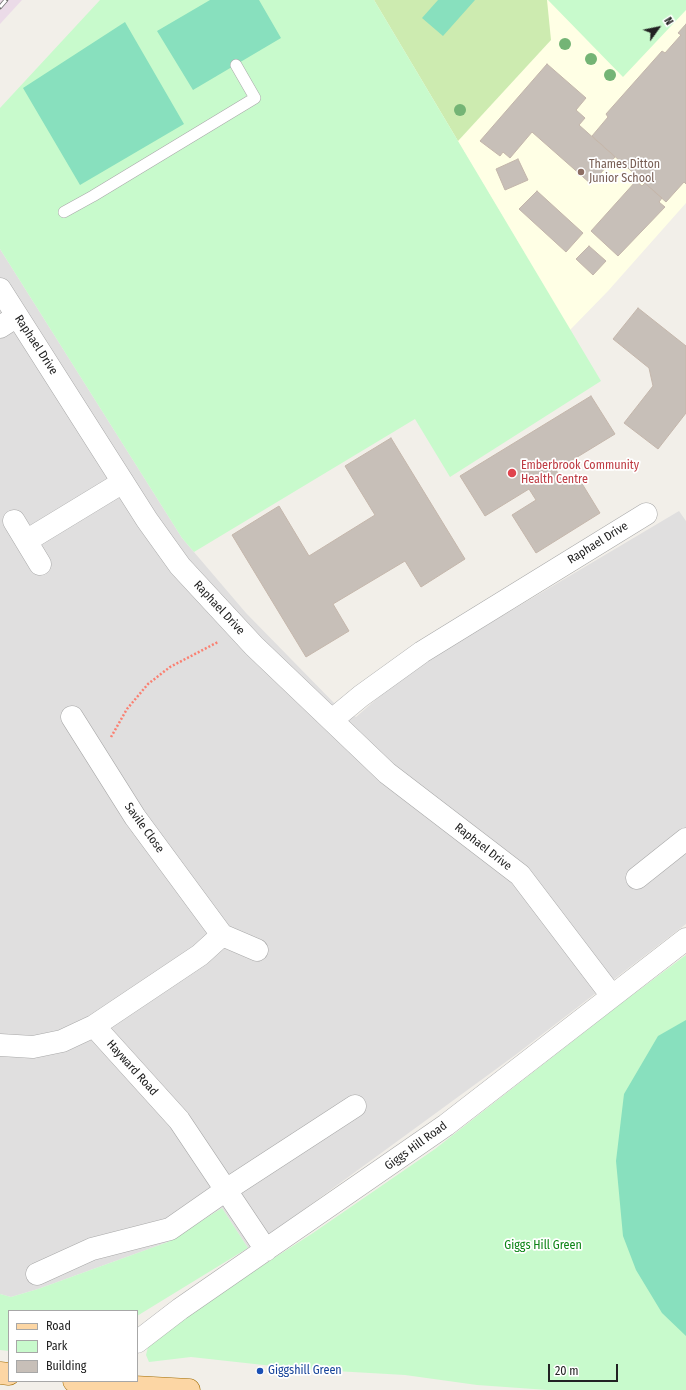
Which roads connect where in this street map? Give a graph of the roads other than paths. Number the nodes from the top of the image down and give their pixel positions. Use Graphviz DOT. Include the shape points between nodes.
graph roads {
  1 [pos="236,65"];
  2 [pos="64,212"];
  3 [pos="0,289"];
  4 [pos="8,321"];
  5 [pos="123,482"];
  6 [pos="646,514"];
  7 [pos="14,521"];
  8 [pos="26,541"];
  9 [pos="40,564"];
  10 [pos="72,717"];
  11 [pos="332,720"];
  12 [pos="686,839"];
  13 [pos="637,878"];
  14 [pos="222,935"];
  15 [pos="686,939"];
  16 [pos="257,950"];
  17 [pos="612,996"];
  18 [pos="94,1026"];
  19 [pos="0,1045"];
  20 [pos="355,1106"];
  21 [pos="226,1190"];
  22 [pos="266,1250"];
  23 [pos="37,1274"];
  24 [pos="138,1341"];
  25 [pos="95,1382"];
  26 [pos="116,1383"];
  27 [pos="189,1390"];
  1 -- 2 [label="lane" via="254,98"];
  3 -- 4 [label="street, Raphael Drive"];
  4 -- 5 [label="street, Raphael Drive"];
  5 -- 8 [label="street"];
  5 -- 11 [label="street, Raphael Drive" via="180,566 234,624"];
  6 -- 11 [label="street, Raphael Drive" via="422,652"];
  7 -- 8 [label="street"];
  8 -- 9 [label="street"];
  10 -- 14 [label="street, Savile Close" via="135,817"];
  11 -- 17 [label="street, Raphael Drive" via="387,773 520,875"];
  12 -- 13 [label="street"];
  14 -- 16 [label="street"];
  14 -- 18 [label="street" via="200,955"];
  15 -- 17 [label="street, Giggs Hill Road"];
  17 -- 22 [label="street, Giggs Hill Road" via="446,1125"];
  18 -- 19 [label="street" via="62,1041 48,1044 33,1047"];
  18 -- 21 [label="street, Hayward Road" via="179,1120"];
  20 -- 21 [label="street"];
  21 -- 22 [label="street, Hayward Road"];
  21 -- 23 [label="street" via="170,1229 92,1249"];
  22 -- 24 [label="street, Giggs Hill Road"];
  25 -- 26 [label="main road"];
  26 -- 27 [label="main road"];
}
